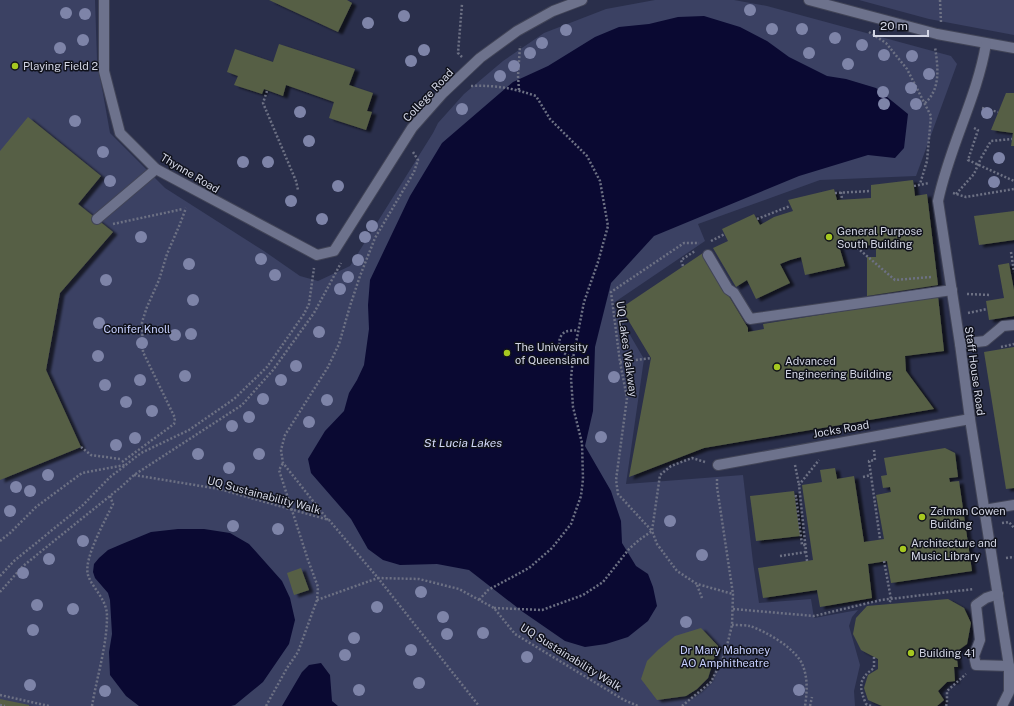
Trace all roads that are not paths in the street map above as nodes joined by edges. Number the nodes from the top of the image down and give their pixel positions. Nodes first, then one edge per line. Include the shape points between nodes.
1 (104, 0) edge
2 (582, 0) edge
3 (809, 0) edge
4 (986, 44) junction
5 (1014, 48) edge
6 (156, 169) junction
7 (96, 219) dead end
8 (317, 255) joint
9 (708, 255) dead end
10 (952, 290) junction
11 (1014, 325) edge
12 (960, 344) junction
13 (970, 419) junction
14 (718, 465) road end
15 (1014, 505) edge
16 (984, 510) junction
17 (998, 594) junction
18 (1009, 666) junction
19 (1002, 706) edge

1 - 6 street, Thynne Road via 104,71 120,133
2 - 8 street, College Road via 553,11 518,30 480,58 443,93 412,128 334,251
3 - 4 street via 937,34
4 - 5 street
4 - 10 street, Staff House Road via 938,201
6 - 7 street
6 - 8 street, Thynne Road
9 - 10 street via 750,319
10 - 12 street, Staff House Road
11 - 12 street via 1003,326 985,341
12 - 13 street, Staff House Road
13 - 14 street, Jocks Road
13 - 16 street, Staff House Road
15 - 16 street
16 - 17 street, Staff House Road
17 - 18 street, Staff House Road
17 - 18 street via 976,605 980,640 974,656 976,665
18 - 19 street, Staff House Road via 1009,692

